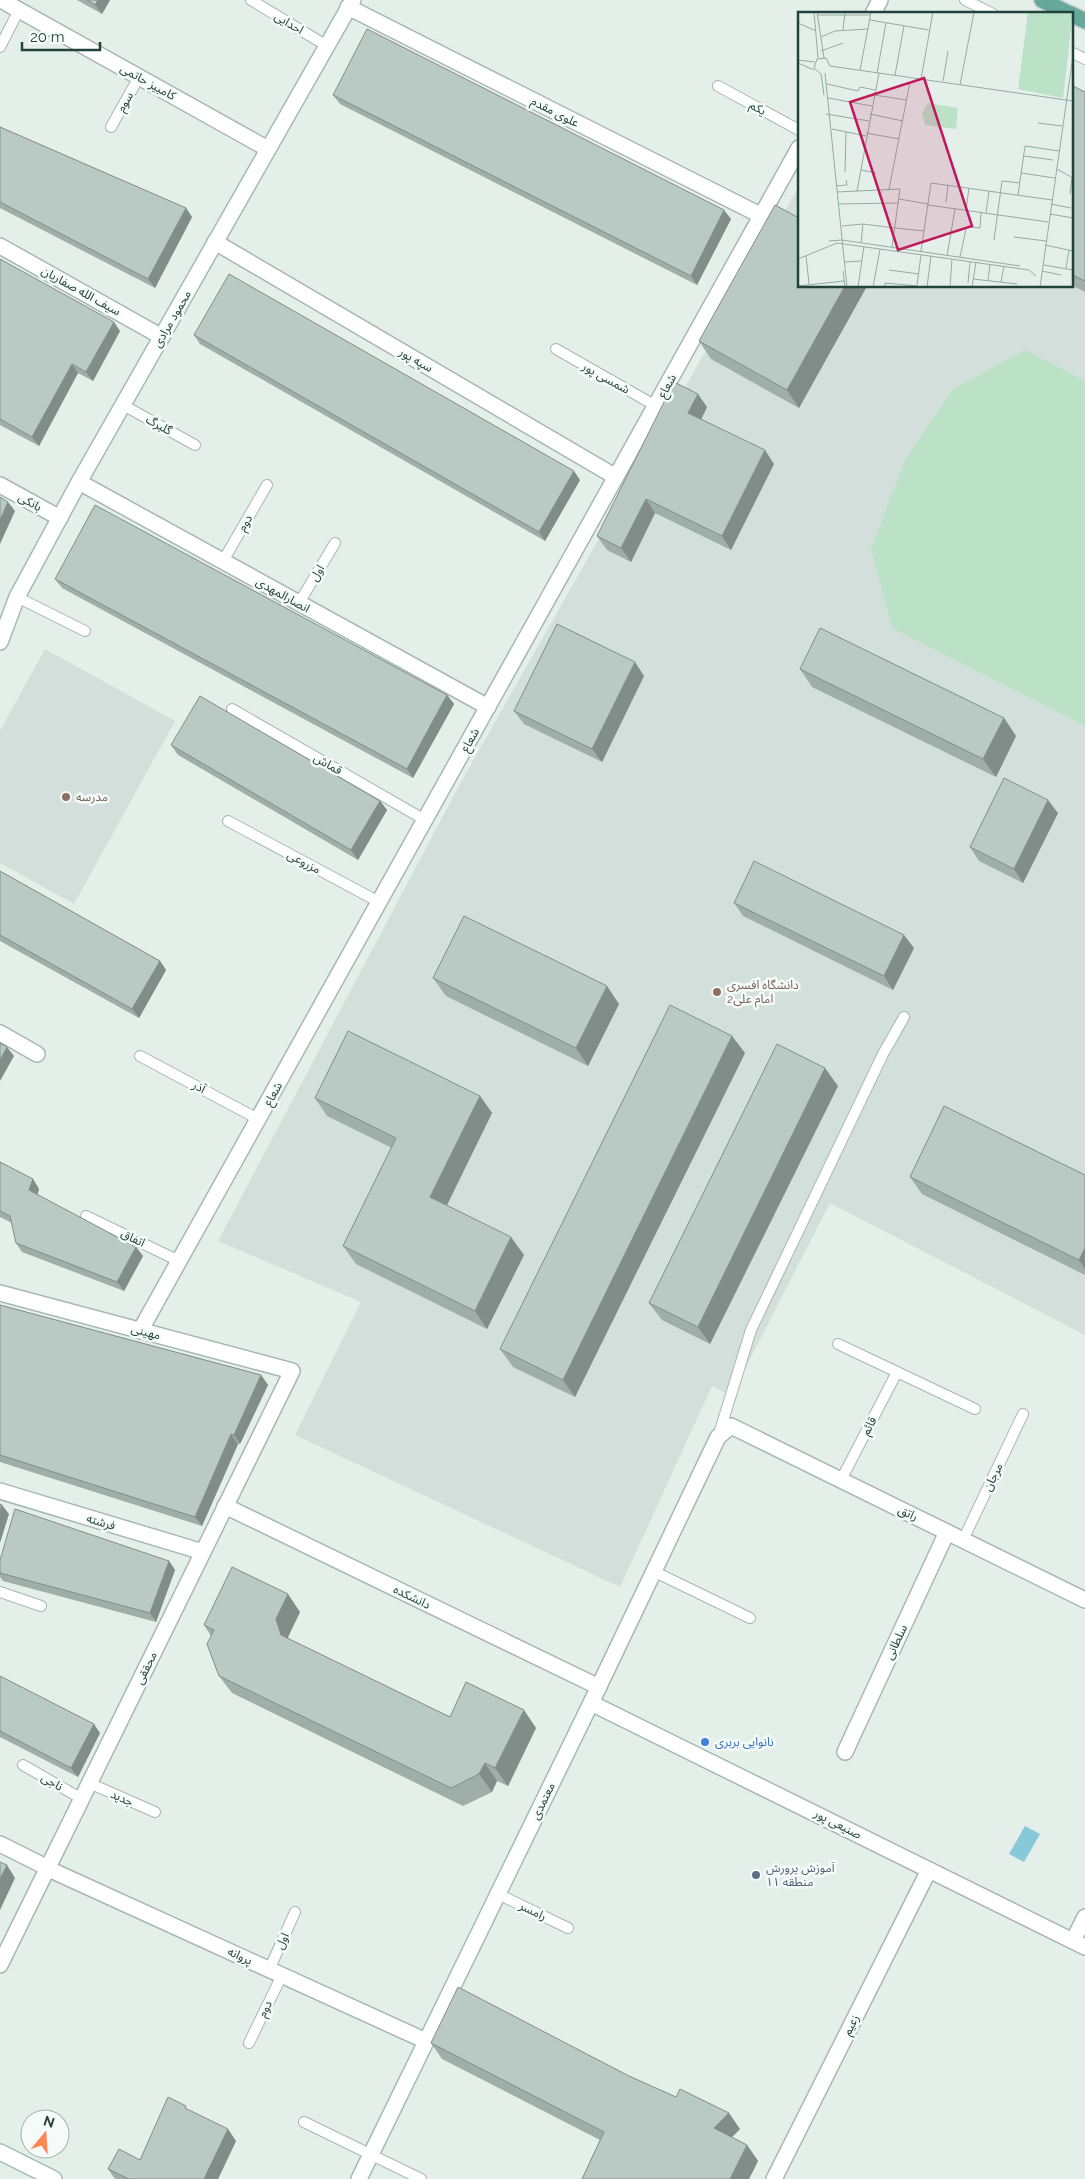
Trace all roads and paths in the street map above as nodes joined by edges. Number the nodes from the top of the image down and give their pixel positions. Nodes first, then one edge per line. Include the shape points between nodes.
1 (1, 0) edge
2 (250, 0) edge
3 (880, 0) edge
4 (965, 0) edge
5 (1042, 0) edge
6 (351, 4) edge
7 (19, 10) junction
8 (874, 12) edge
9 (989, 12) edge
10 (1067, 12) edge
11 (1072, 14) edge
12 (1085, 21) edge
13 (327, 46) junction
14 (0, 47) edge
15 (1072, 52) edge
16 (1085, 59) edge
17 (139, 77) junction
18 (718, 86) dead end
19 (112, 127) dead end
20 (798, 129) edge
21 (268, 149) junction
22 (798, 150) edge
23 (762, 216) junction
24 (215, 242) junction
25 (0, 246) edge
26 (162, 337) junction
27 (556, 349) dead end
28 (123, 405) junction
29 (656, 406) junction
30 (195, 445) dead end
31 (616, 477) junction
32 (79, 482) junction
33 (0, 485) edge
34 (267, 485) dead end
35 (60, 518) junction
36 (335, 543) dead end
37 (223, 561) junction
38 (16, 597) junction
39 (299, 603) junction
40 (86, 631) dead end
41 (0, 642) edge
42 (488, 707) junction
43 (232, 709) dead end
44 (425, 820) junction
45 (228, 821) dead end
46 (379, 902) junction
47 (904, 1017) dead end
48 (0, 1033) edge
49 (37, 1054) dead end
50 (140, 1056) dead end
51 (258, 1119) junction
52 (86, 1216) dead end
53 (179, 1261) junction
54 (0, 1293) edge
55 (140, 1331) junction
56 (838, 1344) dead end
57 (292, 1371) joint
58 (897, 1372) junction
59 (975, 1409) dead end
60 (1023, 1414) dead end
61 (731, 1426) joint
62 (718, 1438) junction
63 (841, 1480) junction
64 (0, 1491) edge
65 (226, 1506) junction
66 (947, 1532) junction
67 (963, 1540) junction
68 (203, 1552) junction
69 (655, 1572) junction
70 (0, 1592) edge
71 (1085, 1600) edge
72 (41, 1606) dead end
73 (750, 1618) dead end
74 (599, 1687) junction
75 (591, 1703) junction
76 (845, 1752) dead end
77 (23, 1765) dead end
78 (89, 1783) junction
79 (82, 1799) junction
80 (155, 1812) dead end
81 (0, 1844) edge
82 (50, 1869) junction
83 (929, 1870) junction
84 (498, 1894) junction
85 (295, 1912) dead end
86 (1085, 1917) edge
87 (568, 1928) dead end
88 (1079, 1944) edge
89 (0, 1965) edge
90 (275, 1972) junction
91 (426, 2041) junction
92 (249, 2043) dead end
93 (304, 2122) dead end
94 (0, 2152) edge
95 (371, 2154) junction
96 (54, 2179) edge
97 (359, 2179) edge
98 (421, 2179) edge
99 (774, 2179) edge

1 - 7 street, کامبیز حاتمی
2 - 13 lane, احدایی
3 - 8 street
4 - 9 lane
5 - 10 main road
6 - 13 street, محمود مرادی
6 - 23 street, علوی مقدم
7 - 14 lane
7 - 17 street, کامبیز حاتمی
11 - 12 main road
13 - 21 street, محمود مرادی
15 - 16 lane
17 - 19 lane, سوم
17 - 21 street, کامبیز حاتمی
18 - 20 lane, یکم
21 - 24 street, محمود مرادی
22 - 23 street, شعاع
23 - 29 street, شعاع
24 - 26 street, محمود مرادی
24 - 31 street, سپه پور
25 - 26 street, سیف الله صفاریان
26 - 28 street, محمود مرادی
27 - 29 lane, شمسی پور
28 - 30 lane, گلبرگ
28 - 32 street, محمود مرادی
29 - 31 street, شعاع
31 - 42 street, شعاع
32 - 35 street, محمود مرادی
32 - 37 street, انصارالمهدی
33 - 35 street, بانکی
34 - 37 lane, دوم
35 - 38 street, محمود مرادی
36 - 39 lane, اول
37 - 39 street, انصارالمهدی
38 - 40 lane
38 - 41 street, محمود مرادی
39 - 42 street, انصارالمهدی
42 - 44 street, شعاع
43 - 44 lane, قماش
44 - 46 street, شعاع
45 - 46 lane, مزروعی
46 - 51 street, شعاع
47 - 62 lane via 883,1054 751,1330
48 - 49 street
50 - 51 lane, آذر
51 - 53 street, شعاع
52 - 53 lane, اتفاق
53 - 55 street, شعاع
54 - 55 street, مهینی
55 - 57 street, مهینی
56 - 58 lane
57 - 65 street, محققی
58 - 59 lane
58 - 63 lane, قائم
60 - 67 lane, مرجان
61 - 62 street, معتمدی
61 - 63 street, راتق
62 - 69 street, معتمدی
63 - 66 street, راتق
64 - 68 street, فرشته via 20,1502
65 - 68 street, محققی
65 - 74 street, دانشکده
66 - 67 street, راتق
66 - 76 street, سلطانی
67 - 71 street, راتق
68 - 78 street, محققی
69 - 73 lane
69 - 74 street, معتمدی
70 - 72 lane
74 - 75 street, معتمدی
75 - 83 street, صنیعی پور
75 - 84 street, معتمدی
77 - 79 lane, ناجی
78 - 79 street, محققی
78 - 80 lane, جدید
79 - 82 street, محققی
81 - 82 street, پروانه
82 - 89 street, محققی
82 - 90 street, پروانه
83 - 88 street, صنیعی پور
83 - 99 street, زعیم
84 - 87 lane, رامسر
84 - 91 street, معتمدی
85 - 90 lane, اول
86 - 88 street
90 - 91 street, پروانه
90 - 92 lane, دوم
91 - 95 street, معتمدی
93 - 95 lane
94 - 96 street
95 - 97 street, معتمدی
95 - 98 lane

